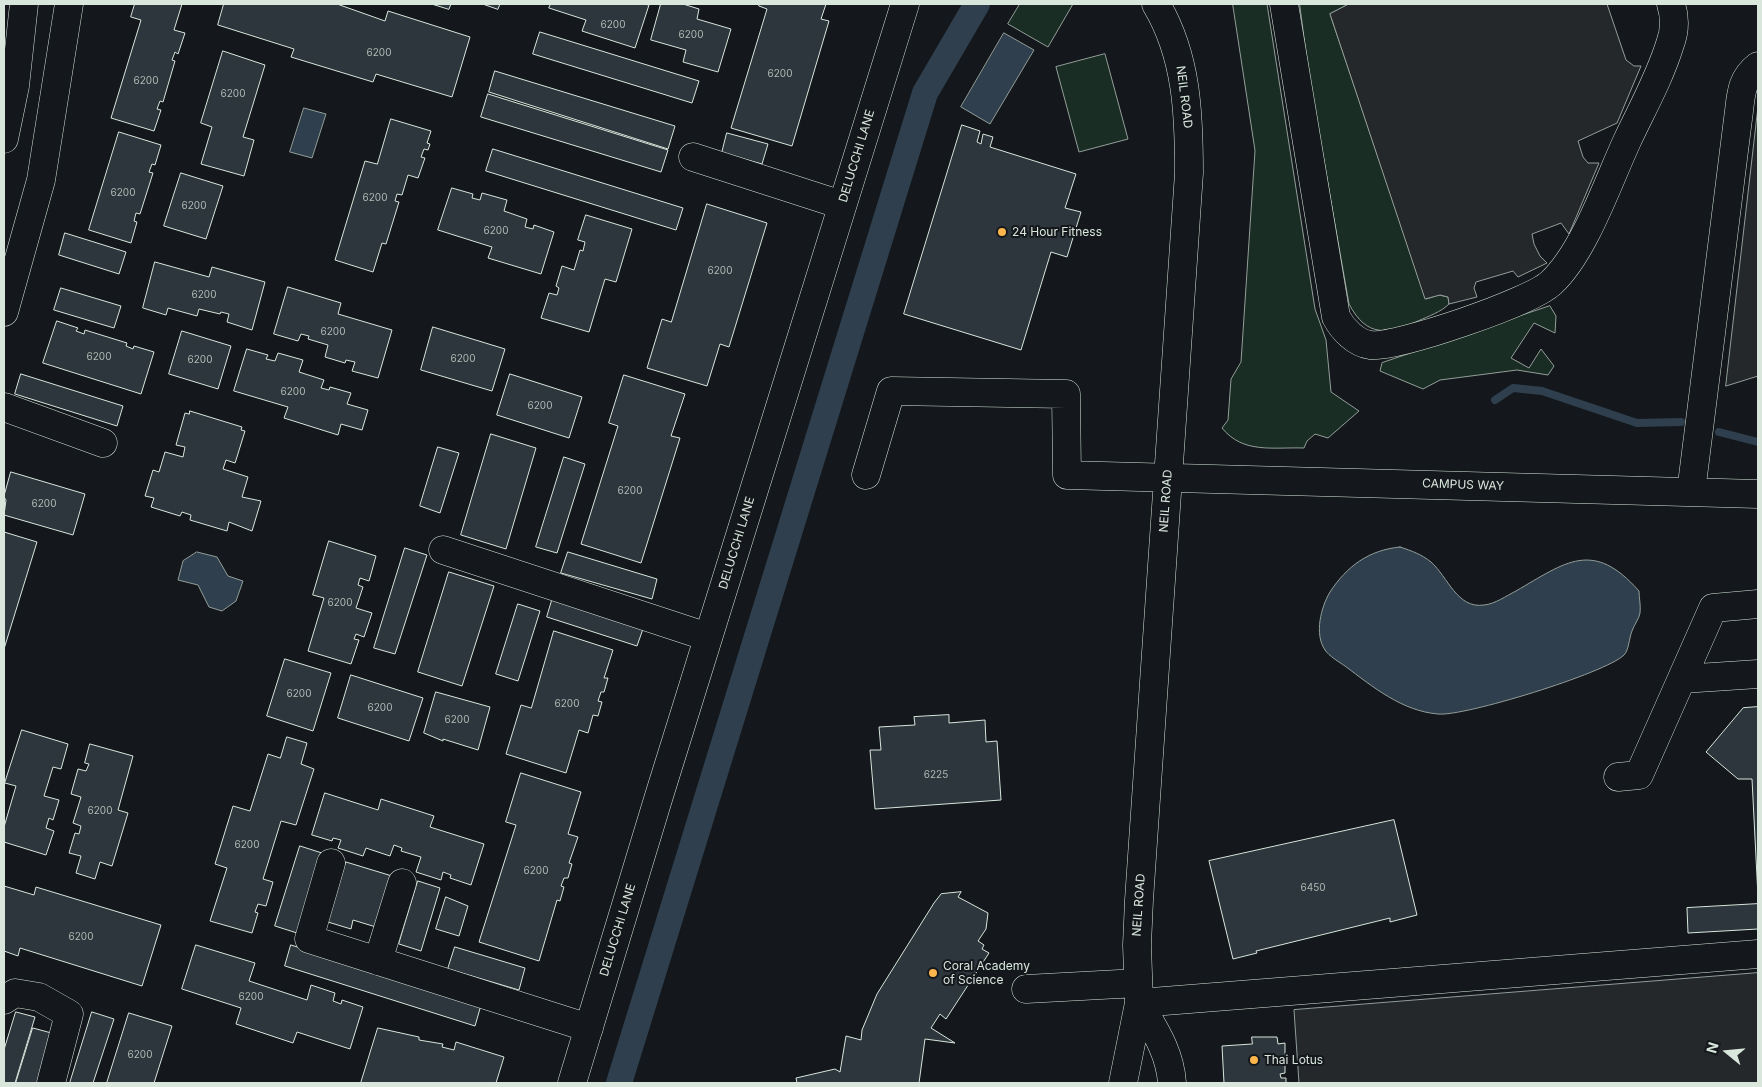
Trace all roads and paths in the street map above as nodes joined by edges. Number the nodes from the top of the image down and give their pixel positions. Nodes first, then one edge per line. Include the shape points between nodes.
1 (24, 4) edge
2 (69, 4) edge
3 (905, 4) edge
4 (1156, 4) edge
5 (1284, 4) edge
6 (1671, 4) edge
7 (1758, 66) edge
8 (4, 139) edge
9 (693, 157) dead end
10 (842, 205) junction
11 (4, 312) edge
12 (4, 407) edge
13 (103, 443) dead end
14 (866, 476) dead end
15 (1167, 476) junction
16 (1691, 492) junction
17 (1758, 494) edge
18 (443, 550) dead end
19 (1758, 604) edge
20 (708, 637) junction
21 (1758, 674) edge
22 (1682, 679) junction
23 (1618, 777) dead end
24 (331, 863) dead end
25 (402, 882) dead end
26 (1758, 954) edge
27 (378, 961) junction
28 (1026, 989) dead end
29 (1138, 993) junction
30 (4, 1000) edge
31 (589, 1028) junction
32 (51, 1083) edge
33 (572, 1083) edge
34 (1123, 1083) edge
35 (1172, 1083) edge

1 - 8 street via 15,86
2 - 11 street via 41,180
3 - 10 street, DELUCCHI LANE
4 - 15 street, NEIL ROAD via 1178,54 1186,89 1189,130 1189,173
5 - 6 street via 1336,318 1360,342 1383,345 1510,305 1538,293 1564,269 1582,239 1668,51 1674,28
7 - 16 street via 1743,84 1738,111
9 - 10 street
10 - 20 street, DELUCCHI LANE
12 - 13 street
14 - 15 street, CAMPUS WAY via 891,390 1066,394 1067,475
15 - 16 street, CAMPUS WAY
15 - 29 street, NEIL ROAD via 1139,909
16 - 17 street, CAMPUS WAY
18 - 20 street
19 - 22 street via 1713,608
20 - 31 street, DELUCCHI LANE
21 - 22 street
22 - 23 street via 1639,775
24 - 27 street via 309,939
25 - 27 street
26 - 29 street
27 - 31 street
28 - 29 street
29 - 34 street, NEIL ROAD
29 - 35 street via 1171,1065
30 - 32 street via 15,993 39,997 69,1014
31 - 33 street, DELUCCHI LANE

